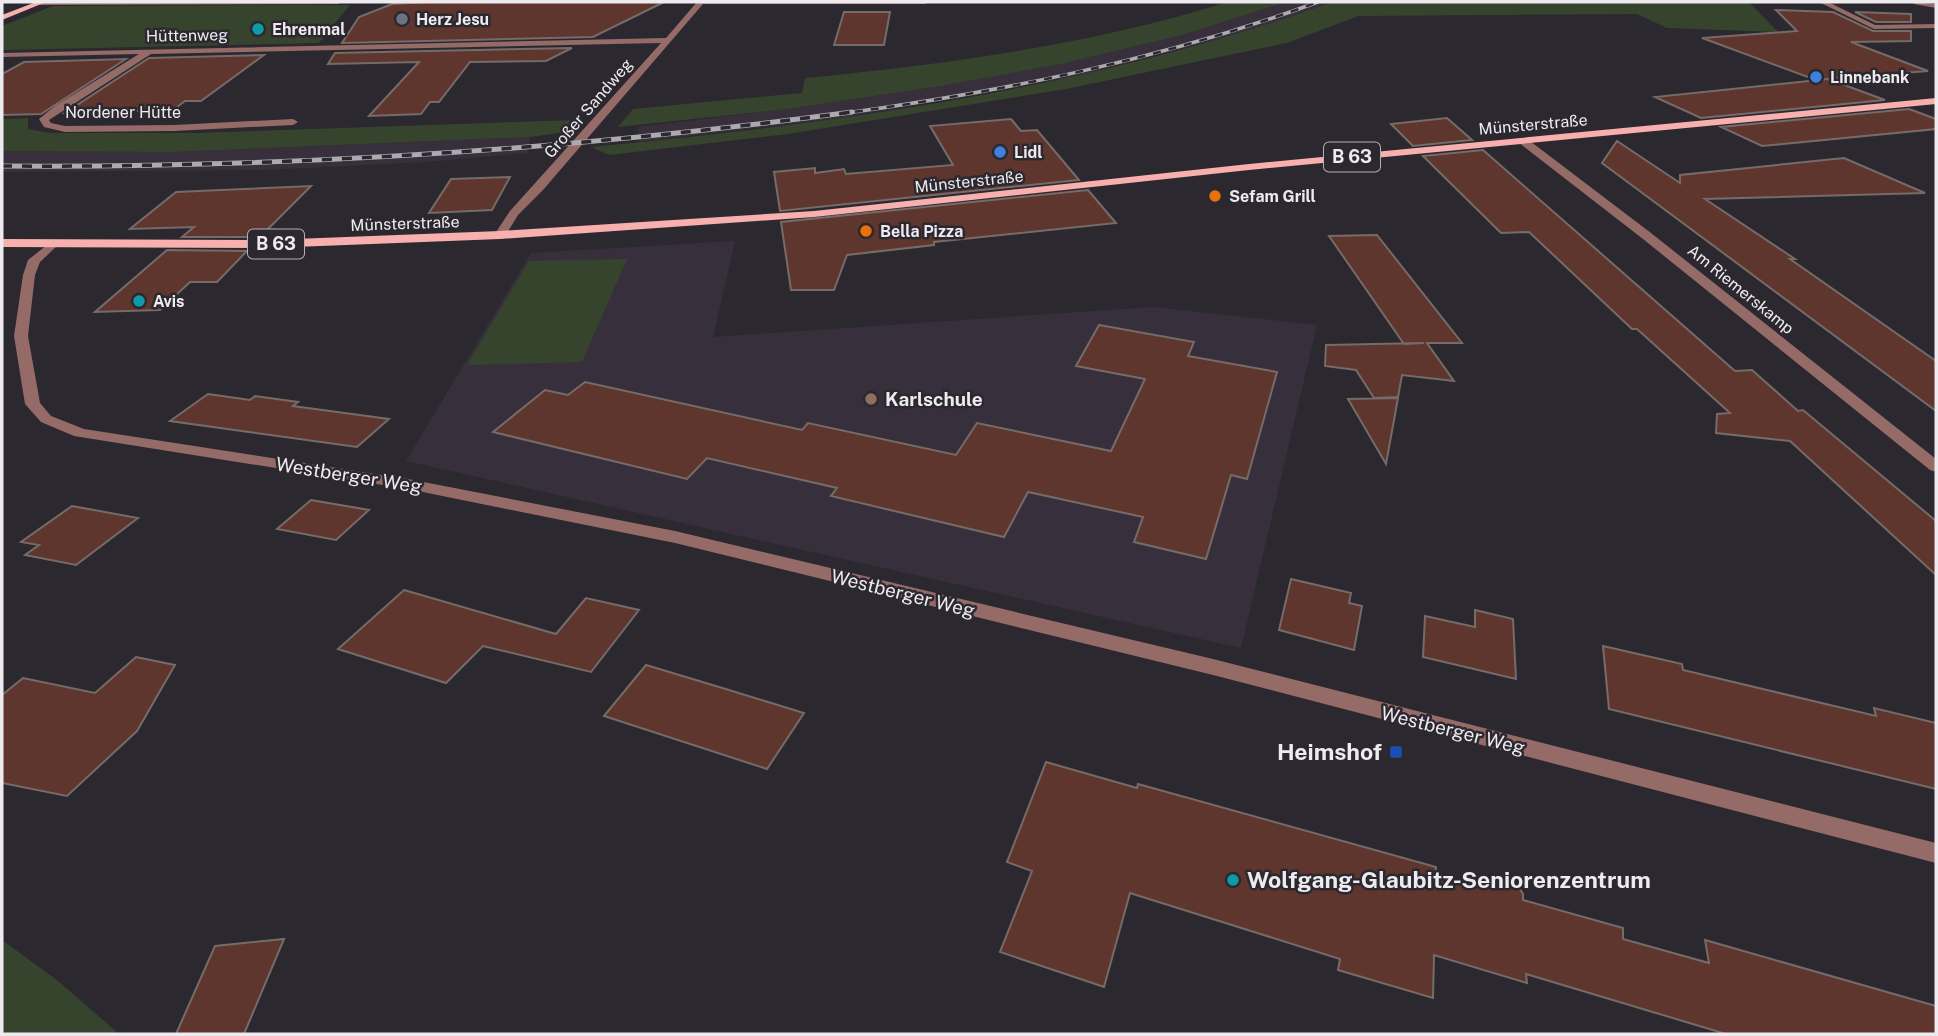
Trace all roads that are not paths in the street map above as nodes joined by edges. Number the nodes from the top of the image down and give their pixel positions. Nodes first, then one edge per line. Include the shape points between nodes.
1 (338, 2) edge
2 (701, 2) edge
3 (925, 2) edge
4 (1823, 2) edge
5 (1917, 2) edge
6 (40, 3) edge
7 (1932, 6) edge
8 (1936, 14) edge
9 (2, 18) edge
10 (1936, 26) edge
11 (666, 40) junction
12 (153, 50) junction
13 (2, 55) edge
14 (1936, 101) edge
15 (293, 122) dead end
16 (1521, 141) junction
17 (500, 235) junction
18 (2, 243) edge
19 (52, 245) junction
20 (1936, 467) edge
21 (1936, 853) edge

1 - 6 street
2 - 3 street
2 - 11 street, Großer Sandweg
4 - 10 street via 1874,27
5 - 7 street
6 - 9 main road
7 - 8 street via 1926,9
11 - 12 street, Hüttenweg
11 - 17 street, Großer Sandweg via 514,213
12 - 13 street, Hüttenweg
12 - 15 street, Nordener Hütte via 58,107 44,119 47,125 65,129 162,128
14 - 16 main road, Münsterstraße / B 63
16 - 17 main road, Münsterstraße / B 63 via 814,214
16 - 20 street, Am Riemerskamp
17 - 19 main road, Münsterstraße / B 63 via 270,244
18 - 19 main road, Münsterstraße / B 63
19 - 21 street, Westberger Weg via 34,260 21,336 33,404 46,419 80,433 408,484 675,537 1213,667

